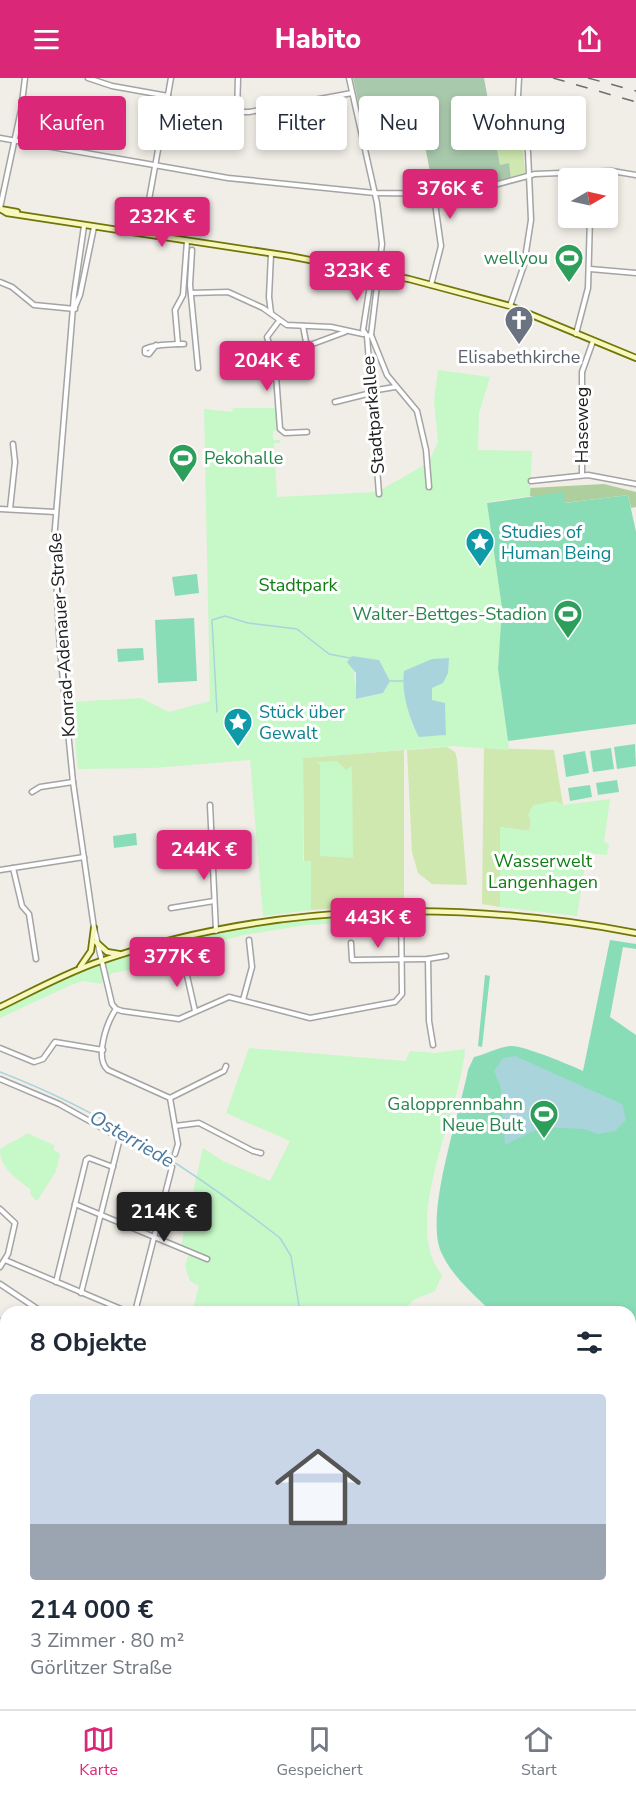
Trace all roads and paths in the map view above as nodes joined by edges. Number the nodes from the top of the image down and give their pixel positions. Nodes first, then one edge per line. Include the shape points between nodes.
1 (25, 78) edge
2 (88, 78) edge
3 (171, 78) edge
4 (238, 78) edge
5 (349, 78) edge
6 (519, 78) edge
7 (352, 93) junction
8 (168, 96) joint
9 (237, 96) edge
10 (244, 112) edge
11 (0, 138) edge
12 (15, 141) junction
13 (158, 150) edge
14 (155, 166) junction
15 (558, 174) edge
16 (618, 174) edge
17 (636, 175) edge
18 (530, 176) junction
19 (375, 193) junction
20 (434, 196) junction
21 (0, 208) edge
22 (84, 226) junction
23 (94, 227) junction
24 (590, 228) edge
25 (143, 233) junction
26 (187, 242) junction
27 (192, 250) dead end
28 (271, 254) junction
29 (590, 268) junction
30 (375, 272) junction
31 (636, 273) edge
32 (0, 282) edge
33 (431, 285) junction
34 (191, 293) junction
35 (510, 306) junction
36 (75, 308) junction
37 (271, 313) junction
38 (279, 321) junction
39 (303, 326) junction
40 (345, 332) junction
41 (367, 333) junction
42 (576, 334) junction
43 (593, 341) junction
44 (177, 344) junction
45 (184, 344) dead end
46 (156, 345) dead end
47 (636, 358) edge
48 (198, 368) dead end
49 (395, 387) junction
50 (371, 392) junction
51 (335, 402) dead end
52 (307, 432) dead end
53 (13, 444) dead end
54 (582, 475) junction
55 (531, 481) dead end
56 (636, 484) edge
57 (429, 487) dead end
58 (380, 494) dead end
59 (0, 509) edge
60 (10, 509) junction
61 (54, 512) junction
62 (73, 782) junction
63 (32, 792) dead end
64 (210, 805) dead end
65 (84, 857) junction
66 (13, 868) junction
67 (0, 870) edge
68 (214, 901) junction
69 (171, 908) dead end
70 (401, 910) junction
71 (94, 928) junction
72 (216, 931) junction
73 (636, 933) edge
74 (249, 940) dead end
75 (96, 942) junction
76 (351, 943) dead end
77 (122, 954) junction
78 (446, 956) dead end
79 (183, 958) dead end
80 (36, 959) dead end
81 (401, 959) junction
82 (429, 959) junction
83 (101, 961) junction
84 (78, 969) junction
85 (243, 1000) junction
86 (0, 1007) edge
87 (116, 1009) junction
88 (195, 1011) junction
89 (433, 1045) dead end
90 (0, 1048) edge
91 (102, 1050) junction
92 (226, 1066) dead end
93 (0, 1079) edge
94 (170, 1098) junction
95 (175, 1126) junction
96 (120, 1138) junction
97 (261, 1153) dead end
98 (175, 1154) dead end
99 (113, 1167) junction
100 (75, 1204) junction
101 (0, 1209) edge
102 (101, 1215) junction
103 (154, 1237) junction
104 (207, 1258) dead end
105 (5, 1260) junction
106 (0, 1268) edge
107 (56, 1282) junction
108 (0, 1284) edge
109 (81, 1293) junction
110 (33, 1306) edge
111 (113, 1306) edge
112 (137, 1306) edge

1 - 12 street
2 - 8 street
3 - 8 street
4 - 9 street
5 - 7 street
6 - 18 street via 518,96 528,142
7 - 10 street
7 - 19 street
11 - 12 street
12 - 14 street
12 - 21 street
13 - 14 street
14 - 19 street via 228,178
14 - 25 street
15 - 18 street
16 - 17 street
18 - 20 street via 472,192
18 - 35 street via 528,245
19 - 20 street
19 - 30 street via 382,244
20 - 33 street via 441,246
21 - 22 street via 7,213
22 - 23 street
22 - 36 street, Konrad-Adenauer-Straße
23 - 25 street
23 - 36 street, Konrad-Adenauer-Straße
24 - 29 street
25 - 26 street
26 - 28 street
26 - 44 street via 183,295 175,310
27 - 34 street
28 - 30 street
28 - 37 street
29 - 31 street
29 - 42 street
30 - 33 street
30 - 41 street, Stadtparkallee
30 - 41 street, Stadtparkallee
32 - 36 street via 34,305
33 - 35 street
34 - 37 street via 228,292
34 - 48 street
35 - 42 street
36 - 61 street, Konrad-Adenauer-Straße
37 - 38 street
38 - 39 street
38 - 52 street via 267,337 275,362 280,429 285,433
39 - 40 street
39 - 40 street via 310,345
40 - 41 street
41 - 49 street
41 - 50 street, Stadtparkallee
42 - 43 street
43 - 47 street
43 - 54 street, Haseweg via 582,372
44 - 45 street
44 - 46 street
49 - 50 street
49 - 57 street via 417,411
50 - 51 street
50 - 58 street, Stadtparkallee
53 - 60 street
54 - 55 street
54 - 56 street
59 - 60 street
60 - 61 street
61 - 62 street, Konrad-Adenauer-Straße via 58,629
62 - 63 street
62 - 65 street, Konrad-Adenauer-Straße
64 - 68 street
65 - 66 street
65 - 71 street, Konrad-Adenauer-Straße
66 - 67 street
66 - 80 street via 22,906 29,914
68 - 69 street
68 - 72 street
70 - 72 street via 303,916
70 - 73 street via 489,914
70 - 81 street
71 - 75 street, Konrad-Adenauer-Straße
71 - 84 street via 90,956
72 - 77 street
74 - 85 street via 252,967
75 - 77 street via 107,952
75 - 83 street, Konrad-Adenauer-Straße
76 - 81 street via 352,960
77 - 83 street
78 - 82 street
79 - 88 street
81 - 82 street
81 - 85 street via 402,994 395,1002 310,1018
82 - 89 street
83 - 84 street
83 - 87 street, Konrad-Adenauer-Straße
84 - 86 street
85 - 88 street via 224,997
87 - 88 street via 175,1019
87 - 91 street
90 - 91 street via 34,1062 43,1059 55,1042
91 - 94 street via 105,1068
92 - 94 street via 224,1071
93 - 96 street via 39,1094
94 - 95 street
95 - 97 street via 199,1123
95 - 98 street
96 - 99 street
96 - 103 street via 172,1167
99 - 100 street via 86,1160
99 - 102 street
100 - 102 street
100 - 107 street
101 - 105 street via 15,1223
102 - 103 street
102 - 109 street
103 - 104 street
103 - 112 street
105 - 106 street
105 - 107 street
107 - 109 street
108 - 110 street
109 - 111 street

